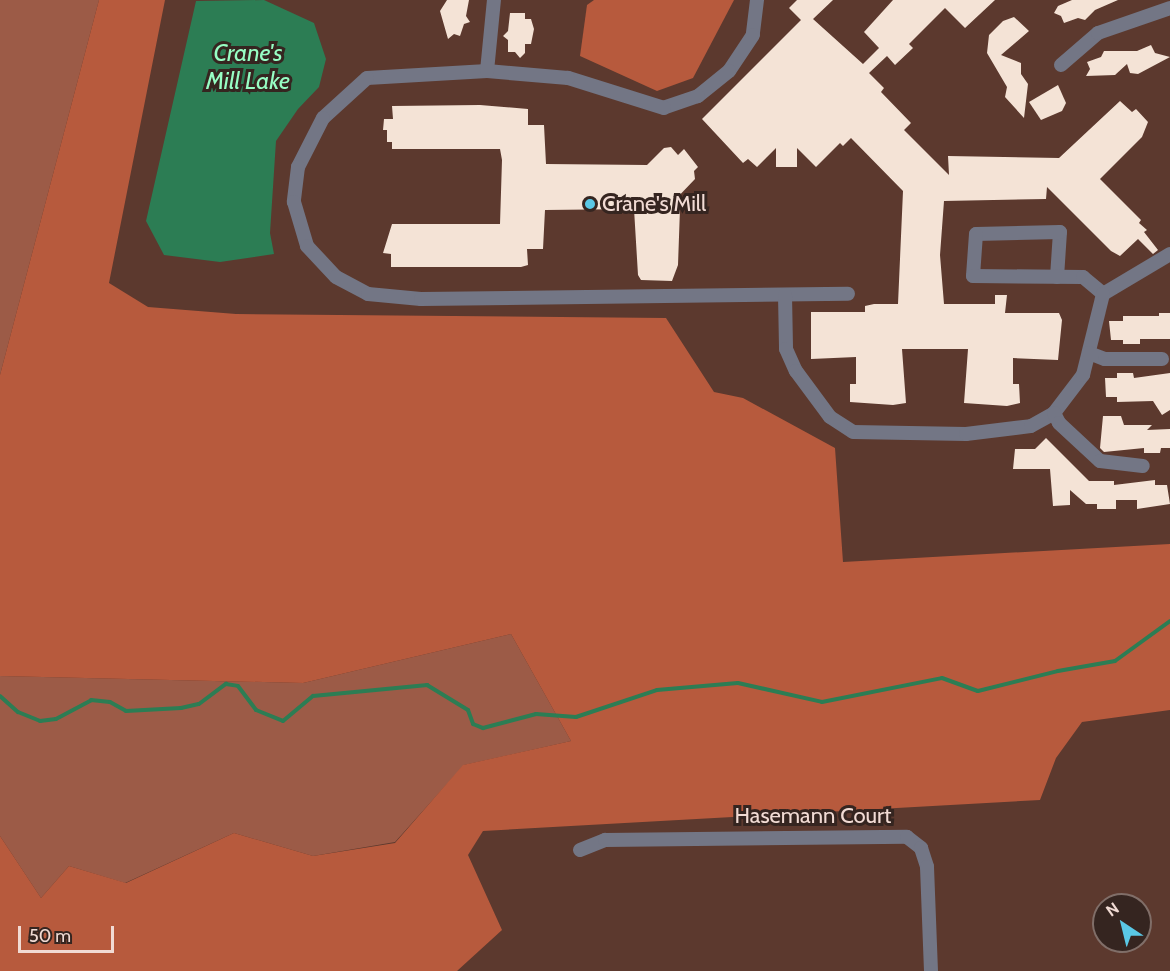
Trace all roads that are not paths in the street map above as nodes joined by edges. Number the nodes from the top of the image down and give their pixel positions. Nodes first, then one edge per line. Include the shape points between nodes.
1 (494, 0) edge
2 (757, 0) edge
3 (1168, 0) edge
4 (1170, 7) edge
5 (1061, 65) dead end
6 (487, 71) junction
7 (1170, 254) edge
8 (1058, 277) junction
9 (848, 294) dead end
10 (1103, 294) junction
11 (785, 295) junction
12 (1089, 353) junction
13 (1162, 359) dead end
14 (1054, 413) junction
15 (1143, 466) dead end
16 (580, 850) dead end
17 (931, 971) edge

1 - 6 street
2 - 6 street via 753,35 729,71 698,96 664,108 568,78
3 - 4 street
4 - 5 street via 1098,33
6 - 11 street via 367,78 323,118 298,167 294,202 307,246 336,277 368,294 421,299
7 - 10 street
8 - 8 street via 973,276 976,234 1060,232
8 - 10 street via 1083,277
9 - 11 street
10 - 12 street
11 - 14 street via 786,349 795,372 830,417 853,432 1000,432 1031,426
12 - 13 street via 1105,359
12 - 14 street via 1083,375
14 - 15 street via 1059,423 1100,461
16 - 17 street, Hasemann Court via 605,840 907,837 921,848 927,867

